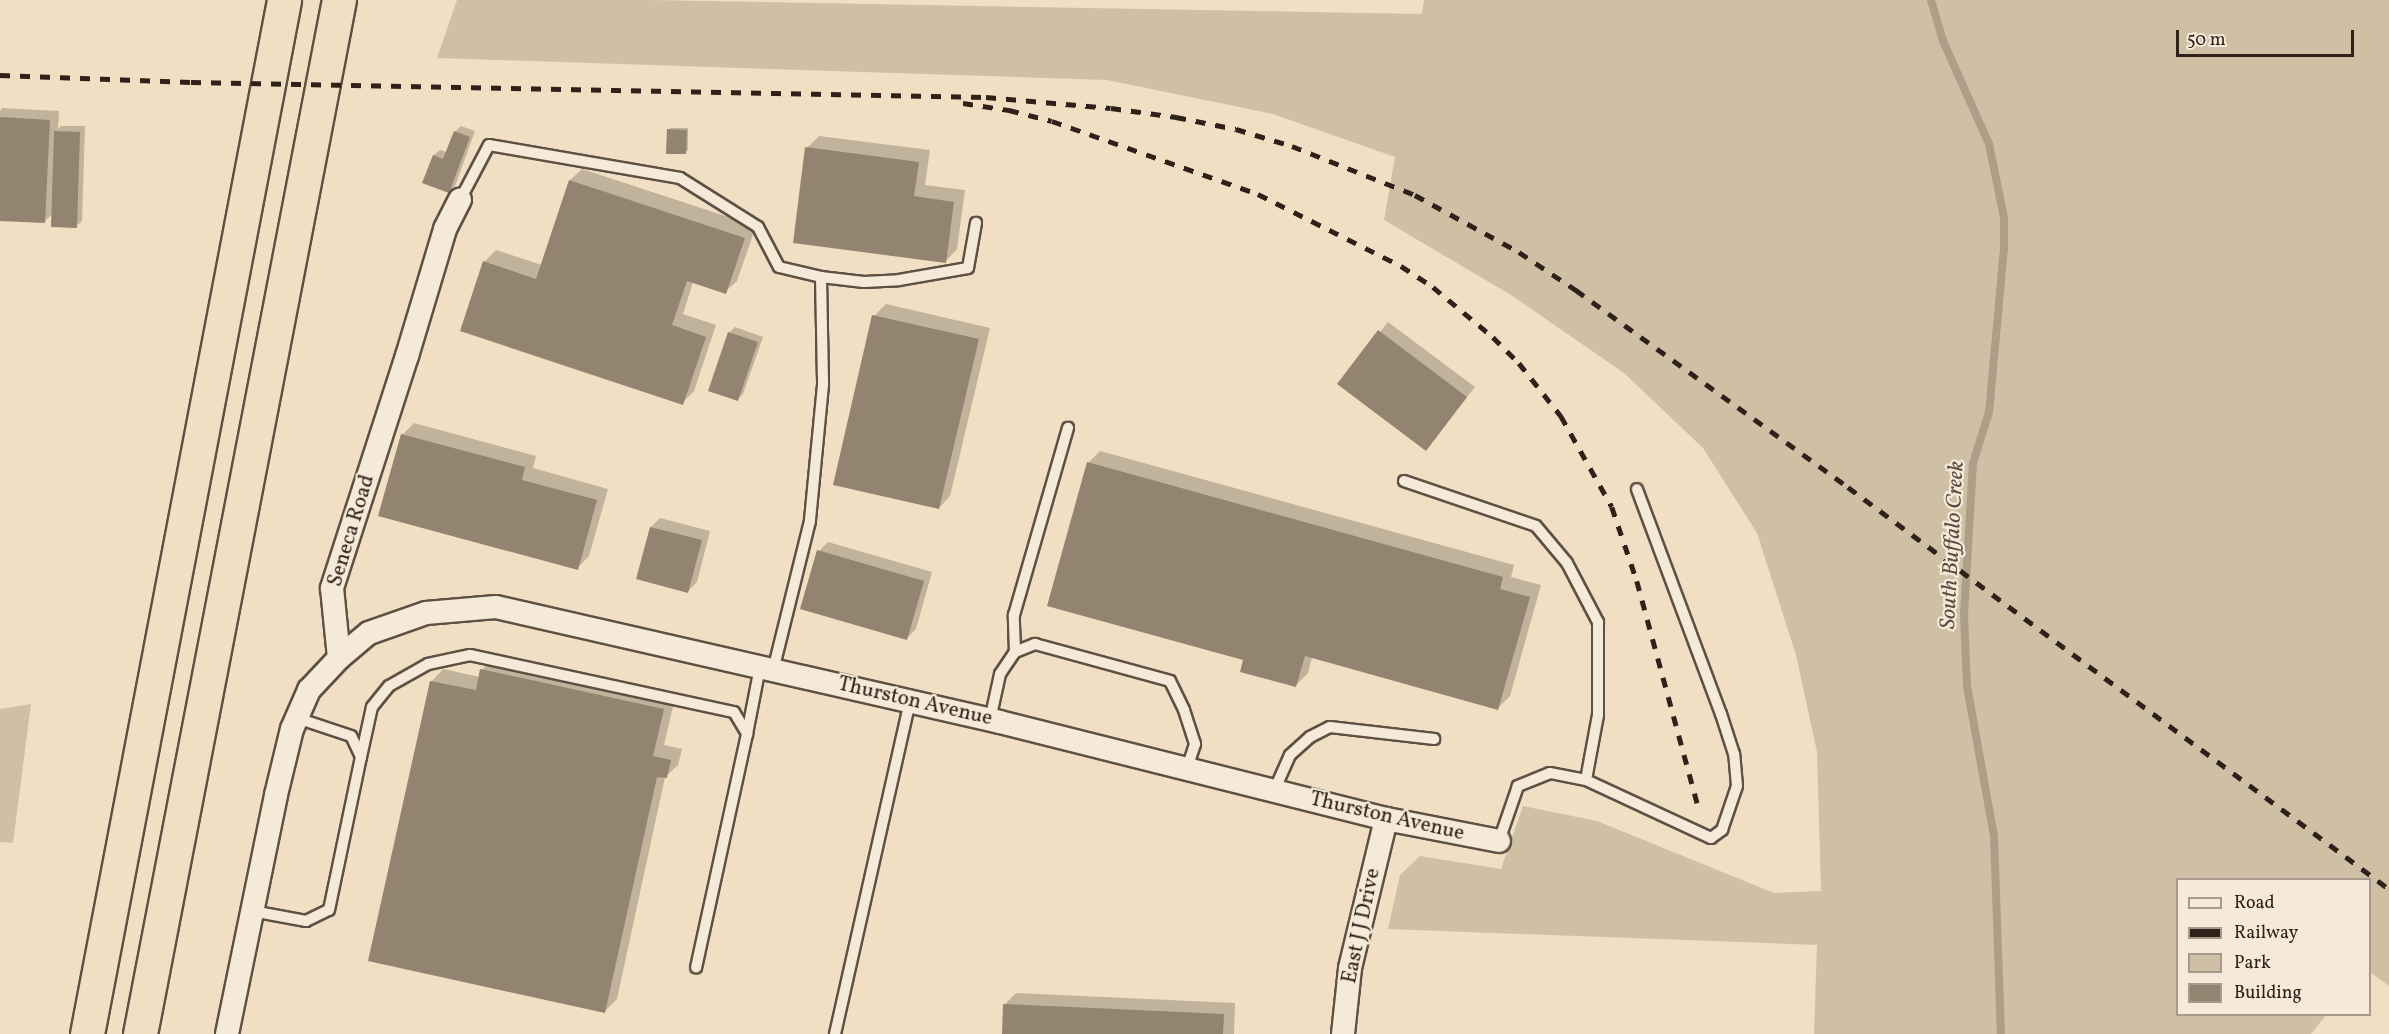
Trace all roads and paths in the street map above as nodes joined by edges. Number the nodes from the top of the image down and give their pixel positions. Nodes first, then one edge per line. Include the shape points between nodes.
1 (284, 0) edge
2 (339, 0) edge
3 (460, 200) joint
4 (976, 223) dead end
5 (821, 277) junction
6 (1068, 428) dead end
7 (1404, 481) dead end
8 (1637, 489) dead end
9 (1015, 652) junction
10 (339, 658) junction
11 (766, 668) junction
12 (910, 701) junction
13 (297, 718) junction
14 (990, 720) junction
15 (747, 734) junction
16 (1434, 739) dead end
17 (361, 757) junction
18 (1187, 768) junction
19 (1586, 780) junction
20 (1274, 791) junction
21 (1386, 819) junction
22 (1499, 841) joint
23 (252, 911) junction
24 (696, 968) dead end
25 (87, 1034) edge
26 (140, 1034) edge
27 (227, 1034) edge
28 (835, 1034) edge
29 (1342, 1034) edge

1 - 25 highway
2 - 26 highway
3 - 5 lane via 489,145 680,178 758,227 779,267
3 - 10 street, Seneca Road via 445,229 332,588
4 - 5 lane via 968,267 899,280 864,282
5 - 11 lane via 823,385 810,521
6 - 9 lane via 1014,615
7 - 19 lane via 1536,526 1568,563 1598,622 1598,715
8 - 19 lane via 1721,714 1734,754 1737,786 1722,830 1711,838
9 - 14 lane via 1000,674
9 - 18 lane via 1035,644 1170,681 1185,710 1195,744
10 - 11 street, Thurston Avenue via 369,633 426,613 496,607
10 - 13 street via 309,690
11 - 12 street, Thurston Avenue
11 - 15 lane
12 - 14 street, Thurston Avenue
12 - 28 lane
13 - 17 lane via 351,736
13 - 23 street
14 - 18 street, Thurston Avenue
15 - 17 lane via 734,712 470,655 428,664 389,686 372,707
15 - 24 lane
16 - 20 lane via 1329,727 1290,755
17 - 23 lane via 329,910 306,921
18 - 20 street, Thurston Avenue
19 - 22 lane via 1550,772 1518,786
20 - 21 street, Thurston Avenue
21 - 22 street, Thurston Avenue
21 - 29 street, East J J Drive via 1350,968
23 - 27 street

